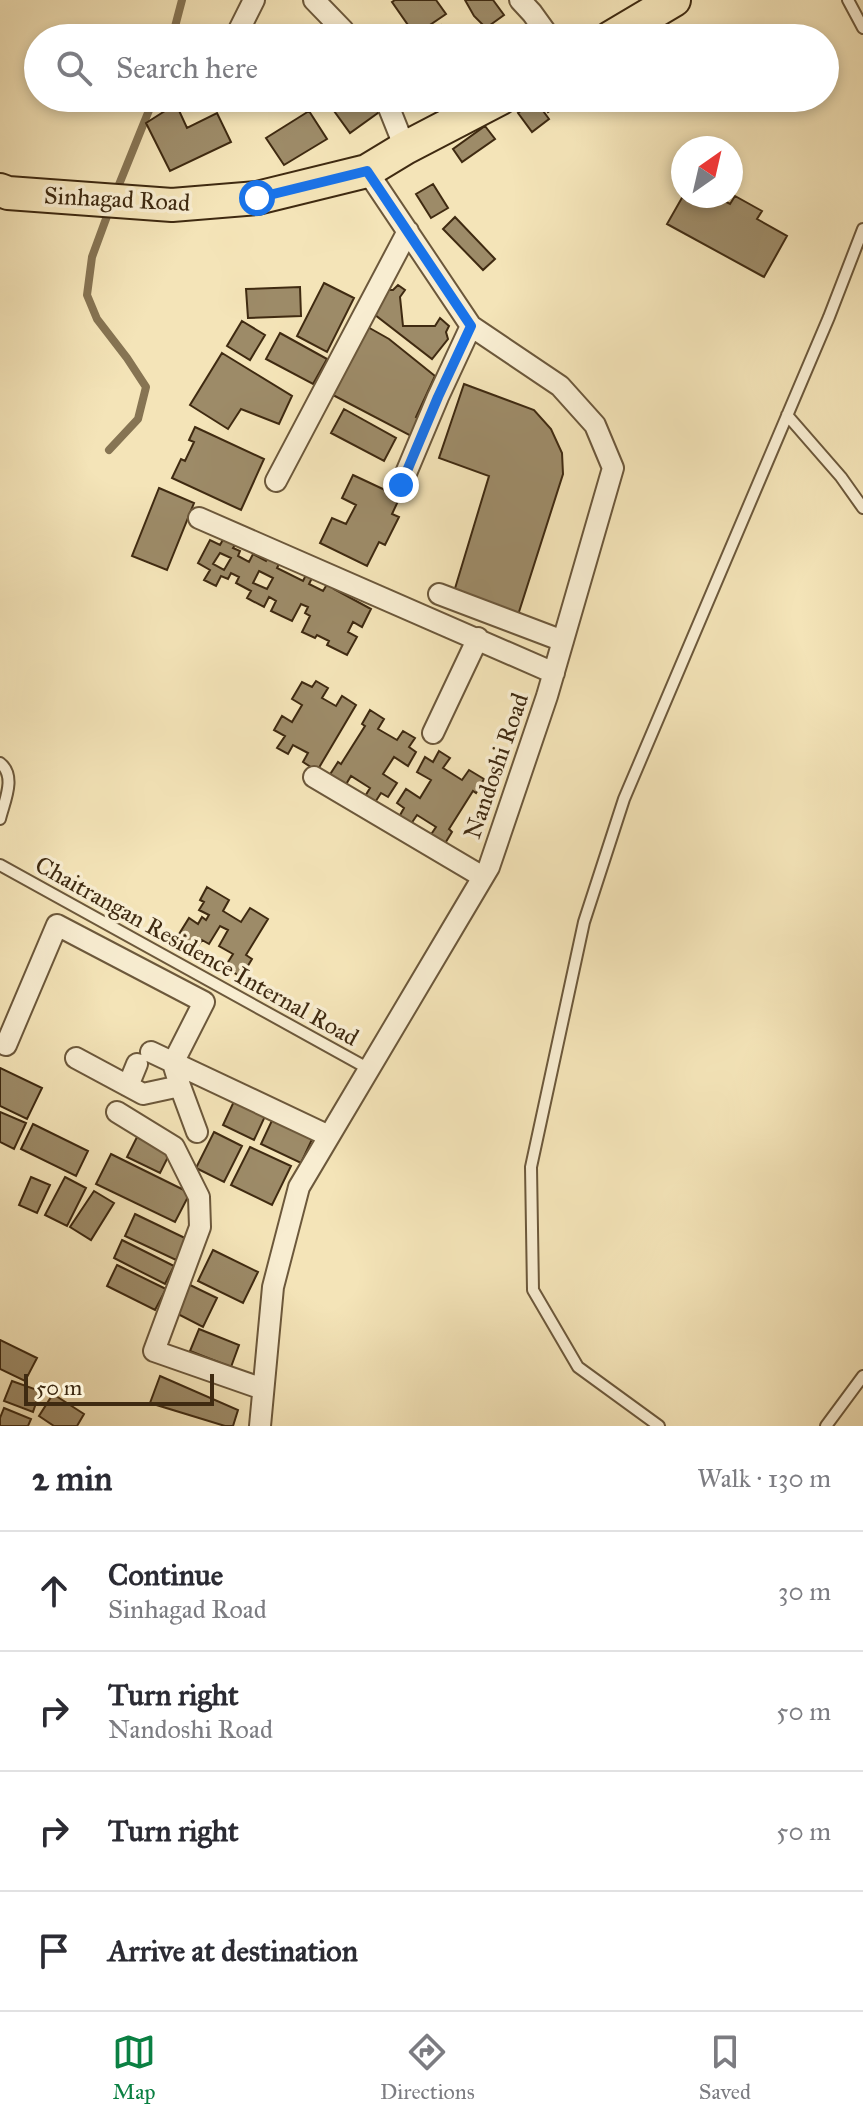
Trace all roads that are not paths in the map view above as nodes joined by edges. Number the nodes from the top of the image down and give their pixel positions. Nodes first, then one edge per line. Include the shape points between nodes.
1 (254, 0) edge
2 (314, 0) edge
3 (520, 0) edge
4 (674, 0) edge
5 (848, 0) edge
6 (242, 24) edge
7 (337, 24) edge
8 (540, 24) edge
9 (634, 24) edge
10 (863, 28) edge
11 (391, 112) edge
12 (474, 112) edge
13 (405, 148) junction
14 (367, 171) junction
15 (4, 191) edge
16 (863, 229) edge
17 (408, 231) junction
18 (471, 326) junction
19 (787, 415) junction
20 (276, 481) dead end
21 (401, 485) dead end
22 (863, 508) edge
23 (199, 518) dead end
24 (439, 594) dead end
25 (478, 638) junction
26 (563, 641) junction
27 (554, 673) junction
28 (433, 733) dead end
29 (0, 763) edge
30 (314, 777) dead end
31 (0, 819) edge
32 (2, 866) edge
33 (483, 877) junction
34 (6, 1045) dead end
35 (76, 1058) dead end
36 (173, 1063) junction
37 (369, 1069) junction
38 (128, 1086) junction
39 (180, 1086) junction
40 (117, 1112) dead end
41 (197, 1132) dead end
42 (329, 1136) junction
43 (863, 1376) edge
44 (263, 1389) junction
45 (260, 1426) edge
46 (659, 1426) edge
47 (826, 1426) edge

1 - 6 street
2 - 7 street
3 - 8 street
4 - 9 main road
5 - 10 lane
11 - 13 street
12 - 13 main road, Sinhagad Road
13 - 14 main road, Sinhagad Road
14 - 15 main road, Sinhagad Road via 257,198 172,205
14 - 17 street, Nandoshi Road
16 - 19 lane
17 - 18 street, Nandoshi Road
17 - 20 street
18 - 21 street
18 - 26 street, Nandoshi Road via 560,386 595,425 613,468
19 - 22 lane
19 - 46 lane via 624,799 584,922 531,1167 533,1290 578,1367
23 - 25 street
24 - 26 street
25 - 27 street
25 - 28 street
26 - 27 street, Nandoshi Road
27 - 33 street, Nandoshi Road
29 - 31 lane via 10,781
30 - 33 street
32 - 37 lane, Chaitrangan Residence Internal Road
33 - 37 street, Nandoshi Road
34 - 36 street via 57,925 204,1002
35 - 38 street
36 - 38 street via 144,1058
36 - 39 street
36 - 42 street
37 - 42 street, Nandoshi Road
38 - 39 street via 143,1094
39 - 41 street
40 - 44 street via 174,1147 199,1197 200,1227 154,1351
42 - 44 street, Nandoshi Road via 299,1187 273,1287
43 - 47 lane
44 - 45 street, Nandoshi Road

